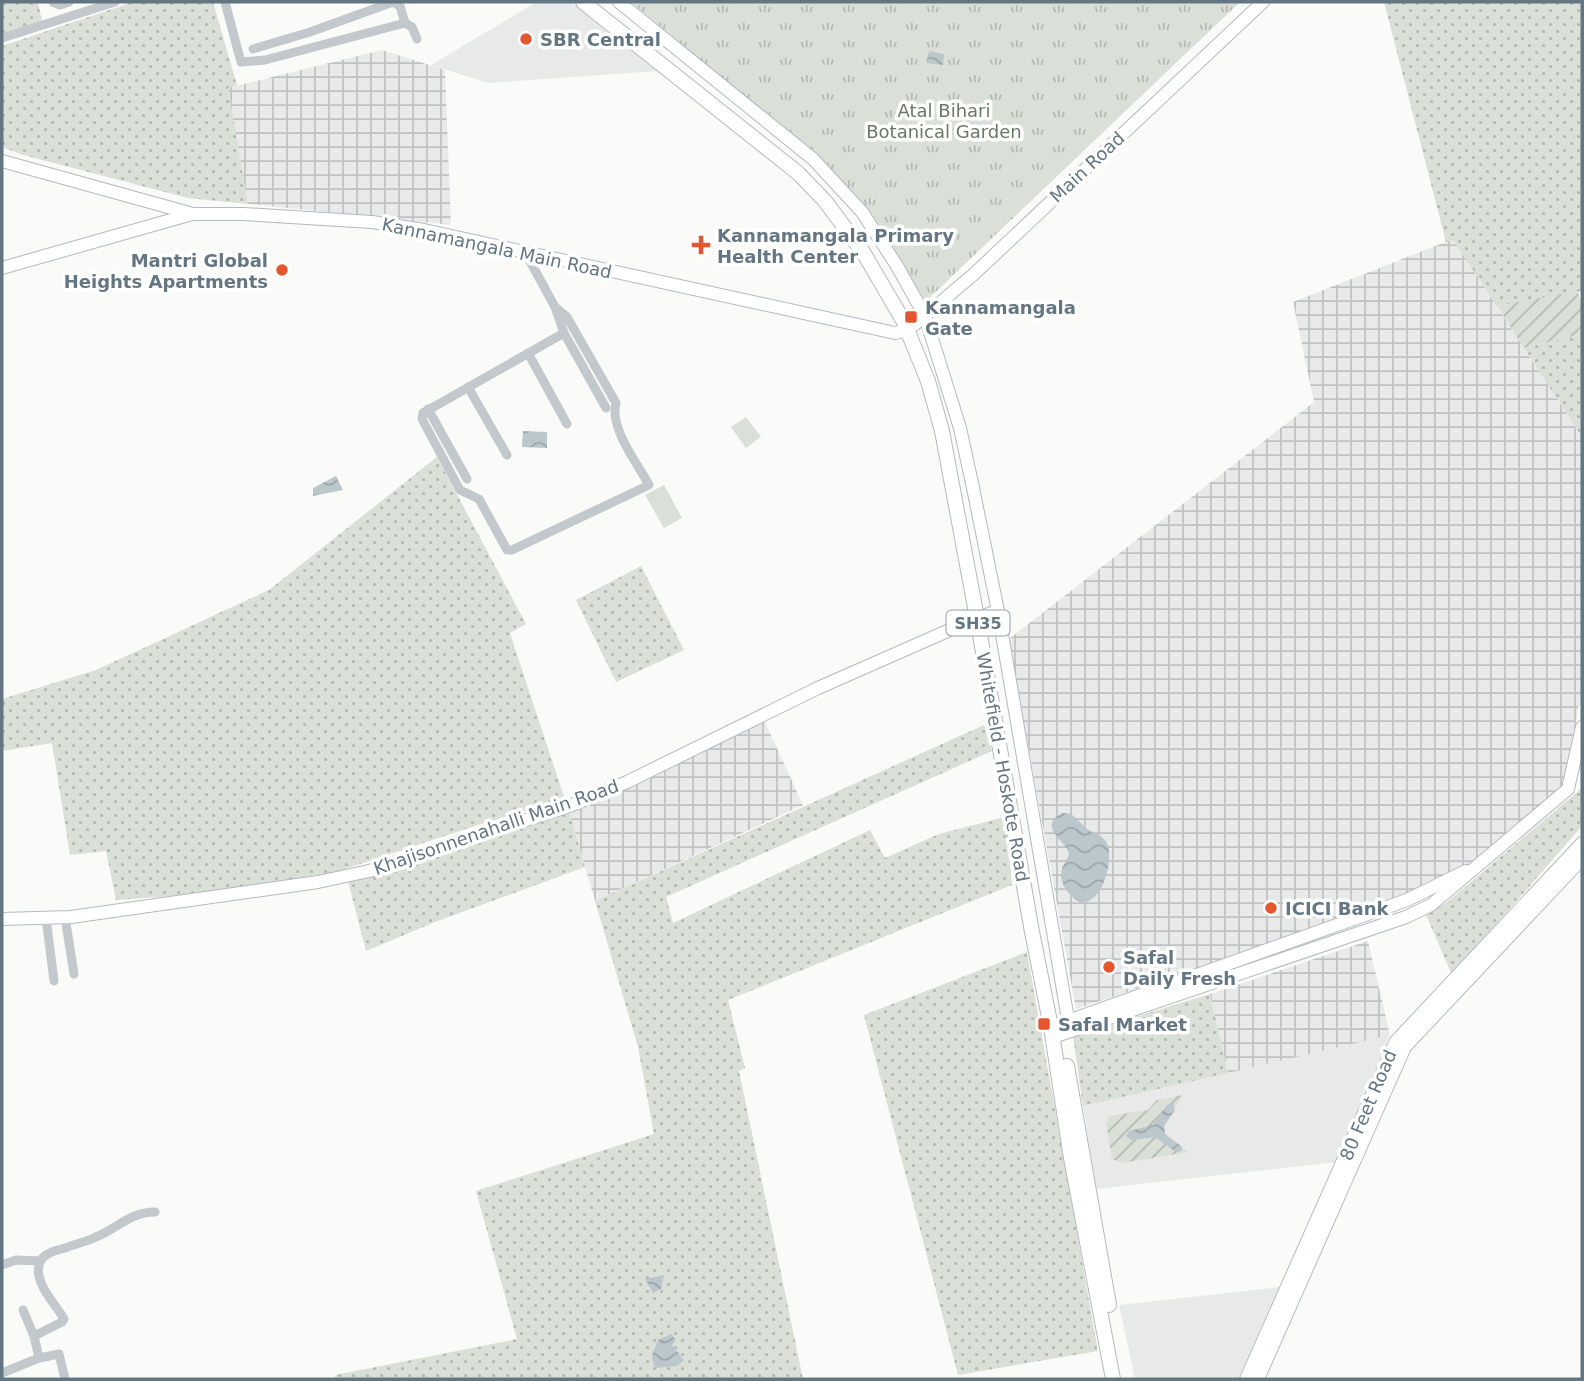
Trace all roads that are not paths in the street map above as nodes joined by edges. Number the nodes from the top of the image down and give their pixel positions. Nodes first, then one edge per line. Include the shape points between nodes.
1 (53, 2) edge
2 (69, 2) edge
3 (114, 2) edge
4 (225, 2) edge
5 (583, 2) edge
6 (598, 2) edge
7 (619, 2) edge
8 (1263, 2) edge
9 (405, 23) junction
10 (2, 38) edge
11 (416, 39) dead end
12 (253, 49) dead end
13 (2, 161) edge
14 (193, 214) junction
15 (525, 252) junction
16 (2, 268) edge
17 (555, 307) junction
18 (916, 323) junction
19 (564, 333) junction
20 (528, 353) junction
21 (468, 387) junction
22 (428, 408) junction
23 (606, 408) dead end
24 (567, 424) dead end
25 (507, 455) dead end
26 (467, 479) dead end
27 (987, 615) junction
28 (1582, 727) edge
29 (1582, 843) edge
30 (1582, 859) edge
31 (65, 917) junction
32 (46, 918) junction
33 (2, 919) edge
34 (74, 974) dead end
35 (54, 981) dead end
36 (1061, 1029) junction
37 (155, 1212) dead end
38 (40, 1261) junction
39 (2, 1265) edge
40 (23, 1310) dead end
41 (34, 1336) junction
42 (39, 1358) junction
43 (2, 1373) edge
44 (65, 1379) edge
45 (1114, 1379) edge
46 (1122, 1379) edge
47 (1246, 1379) edge
48 (1258, 1379) edge

1 - 2 street
3 - 10 street
4 - 9 street via 241,62
5 - 18 main road, Whitefield - Hoskote Road / SH35 via 797,173 824,201
6 - 18 main road, Whitefield - Hoskote Road / SH35 via 814,176 871,246
7 - 18 street via 813,159 862,212 897,266
8 - 18 street, Main Road
9 - 11 street
9 - 12 street via 400,6 393,2
13 - 14 street, Kannamangala Main Road
14 - 15 street, Kannamangala Main Road via 382,223
14 - 16 street
15 - 17 street
15 - 18 street, Kannamangala Main Road via 872,329 895,333
17 - 19 street
17 - 22 street via 567,317 616,403 615,424 649,485 507,551 479,499 460,490 422,419
18 - 27 main road, Whitefield - Hoskote Road / SH35
18 - 27 street via 960,428
19 - 20 street
19 - 23 street
20 - 21 street
20 - 24 street
21 - 22 street
21 - 25 street
22 - 26 street
27 - 31 street, Khajisonnenahalli Main Road via 818,688 627,782 492,832 369,871 317,882
27 - 36 street
27 - 36 main road, Whitefield - Hoskote Road / SH35 via 1032,932
28 - 36 street via 1568,789 1473,870 1407,900
29 - 47 street, 80 Feet Road via 1395,1041
30 - 48 street, 80 Feet Road via 1405,1047
31 - 32 street, Khajisonnenahalli Main Road
31 - 34 street
32 - 33 street, Khajisonnenahalli Main Road
32 - 35 street
36 - 45 main road, Whitefield - Hoskote Road / SH35 via 1070,1149
36 - 46 main road, Whitefield - Hoskote Road / SH35
37 - 38 street via 129,1216 118,1227 47,1254
38 - 39 street via 16,1260
38 - 41 street via 45,1295 64,1319
40 - 41 street
41 - 42 street
42 - 43 street
42 - 44 street via 59,1354

